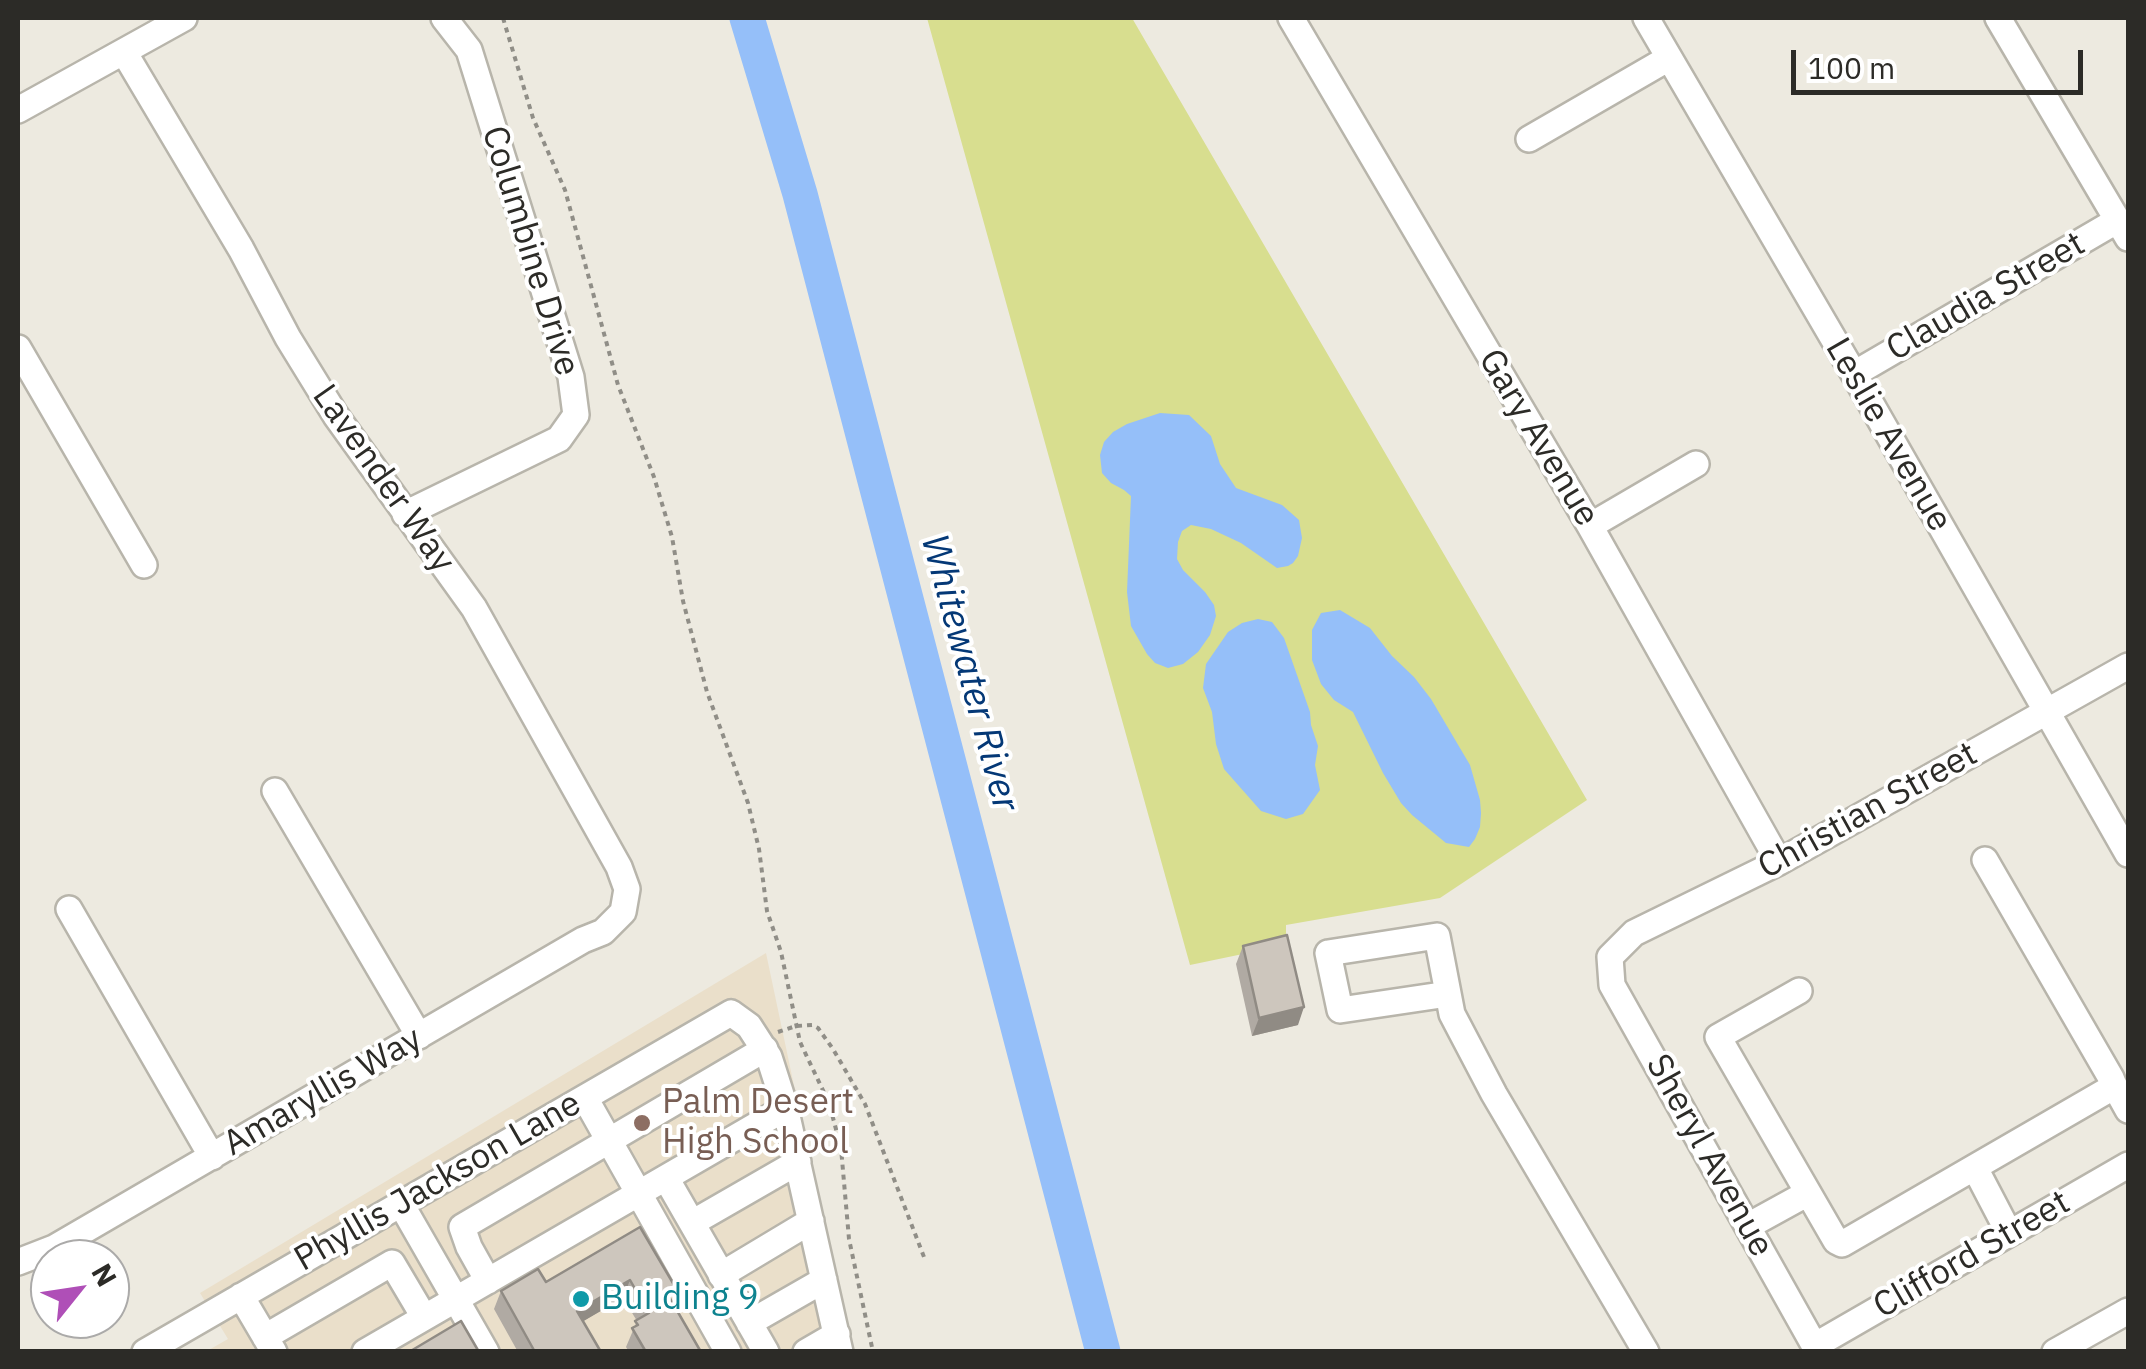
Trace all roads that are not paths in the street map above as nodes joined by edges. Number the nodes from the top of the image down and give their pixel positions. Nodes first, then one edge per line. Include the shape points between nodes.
1 (184, 18) edge
2 (444, 18) edge
3 (1291, 18) edge
4 (1646, 18) edge
5 (1998, 18) edge
6 (124, 52) junction
7 (1669, 58) junction
8 (18, 110) edge
9 (1529, 139) dead end
10 (2123, 229) edge
11 (18, 348) edge
12 (1854, 374) junction
13 (1696, 464) dead end
14 (405, 514) junction
15 (1590, 526) junction
16 (144, 564) dead end
17 (2128, 666) edge
18 (2047, 713) junction
19 (275, 790) dead end
20 (2128, 854) edge
21 (1985, 860) dead end
22 (1779, 862) junction
23 (69, 910) dead end
24 (623, 912) joint
25 (1610, 957) joint
26 (1799, 990) dead end
27 (1448, 994) junction
28 (418, 1036) junction
29 (765, 1049) junction
30 (2113, 1083) junction
31 (585, 1098) junction
32 (786, 1108) junction
33 (2128, 1110) edge
34 (610, 1141) junction
35 (212, 1157) junction
36 (798, 1162) junction
37 (2128, 1165) edge
38 (1975, 1168) junction
39 (666, 1178) junction
40 (639, 1193) junction
41 (1808, 1193) junction
42 (400, 1204) junction
43 (811, 1222) junction
44 (692, 1223) junction
45 (1748, 1226) junction
46 (2010, 1234) junction
47 (18, 1262) edge
48 (722, 1274) junction
49 (488, 1280) junction
50 (824, 1280) junction
51 (241, 1296) junction
52 (455, 1299) junction
53 (2128, 1311) edge
54 (424, 1317) junction
55 (750, 1323) junction
56 (838, 1343) edge
57 (270, 1344) edge
58 (1817, 1349) edge
59 (145, 1352) edge
60 (364, 1352) edge
61 (486, 1352) edge
62 (728, 1352) edge
63 (766, 1352) edge
64 (806, 1352) edge
65 (1646, 1352) edge
66 (2054, 1352) edge

1 - 6 street
2 - 14 street, Columbine Drive via 470,50 571,377 576,414 558,439
3 - 15 street, Gary Avenue
4 - 7 street, Leslie Avenue
5 - 10 street
6 - 8 street
6 - 14 street, Lavender Way via 288,338
7 - 9 street
7 - 12 street, Leslie Avenue
10 - 12 street, Claudia Street
11 - 16 street
12 - 18 street, Leslie Avenue
13 - 15 street
14 - 24 street, Lavender Way via 474,608 619,867 627,890
15 - 22 street, Gary Avenue
17 - 18 street, Christian Street
18 - 20 street, Leslie Avenue
18 - 22 street, Christian Street
19 - 28 street
21 - 30 street
22 - 25 street, Christian Street via 1634,933
23 - 35 street
24 - 28 street, Amaryllis Way via 603,932
25 - 45 street, Sheryl Avenue via 1612,985
26 - 41 street via 1718,1037
27 - 27 street via 1437,936 1328,953 1340,1010
27 - 65 street via 1494,1094
28 - 35 street, Amaryllis Way
29 - 31 street, Phyllis Jackson Lane via 731,1014
29 - 32 street
29 - 34 street
30 - 33 street
30 - 38 street
31 - 34 street
31 - 42 street, Phyllis Jackson Lane
32 - 36 street
32 - 39 street
34 - 40 street
34 - 49 street via 462,1227
35 - 47 street, Amaryllis Way
36 - 43 street
36 - 44 street
37 - 46 street, Clifford Street
38 - 41 street via 1842,1244
38 - 46 street
39 - 40 street
39 - 44 street
40 - 49 street
40 - 62 street
41 - 45 street
42 - 51 street, Phyllis Jackson Lane
42 - 52 street
43 - 48 street
43 - 50 street
44 - 48 street
45 - 58 street, Sheryl Avenue
46 - 58 street, Clifford Street
48 - 55 street
49 - 52 street
50 - 55 street
50 - 56 street
51 - 57 street
51 - 59 street, Phyllis Jackson Lane
52 - 54 street
52 - 61 street
53 - 66 street
54 - 57 street via 392,1263
54 - 60 street
55 - 63 street
56 - 64 street

